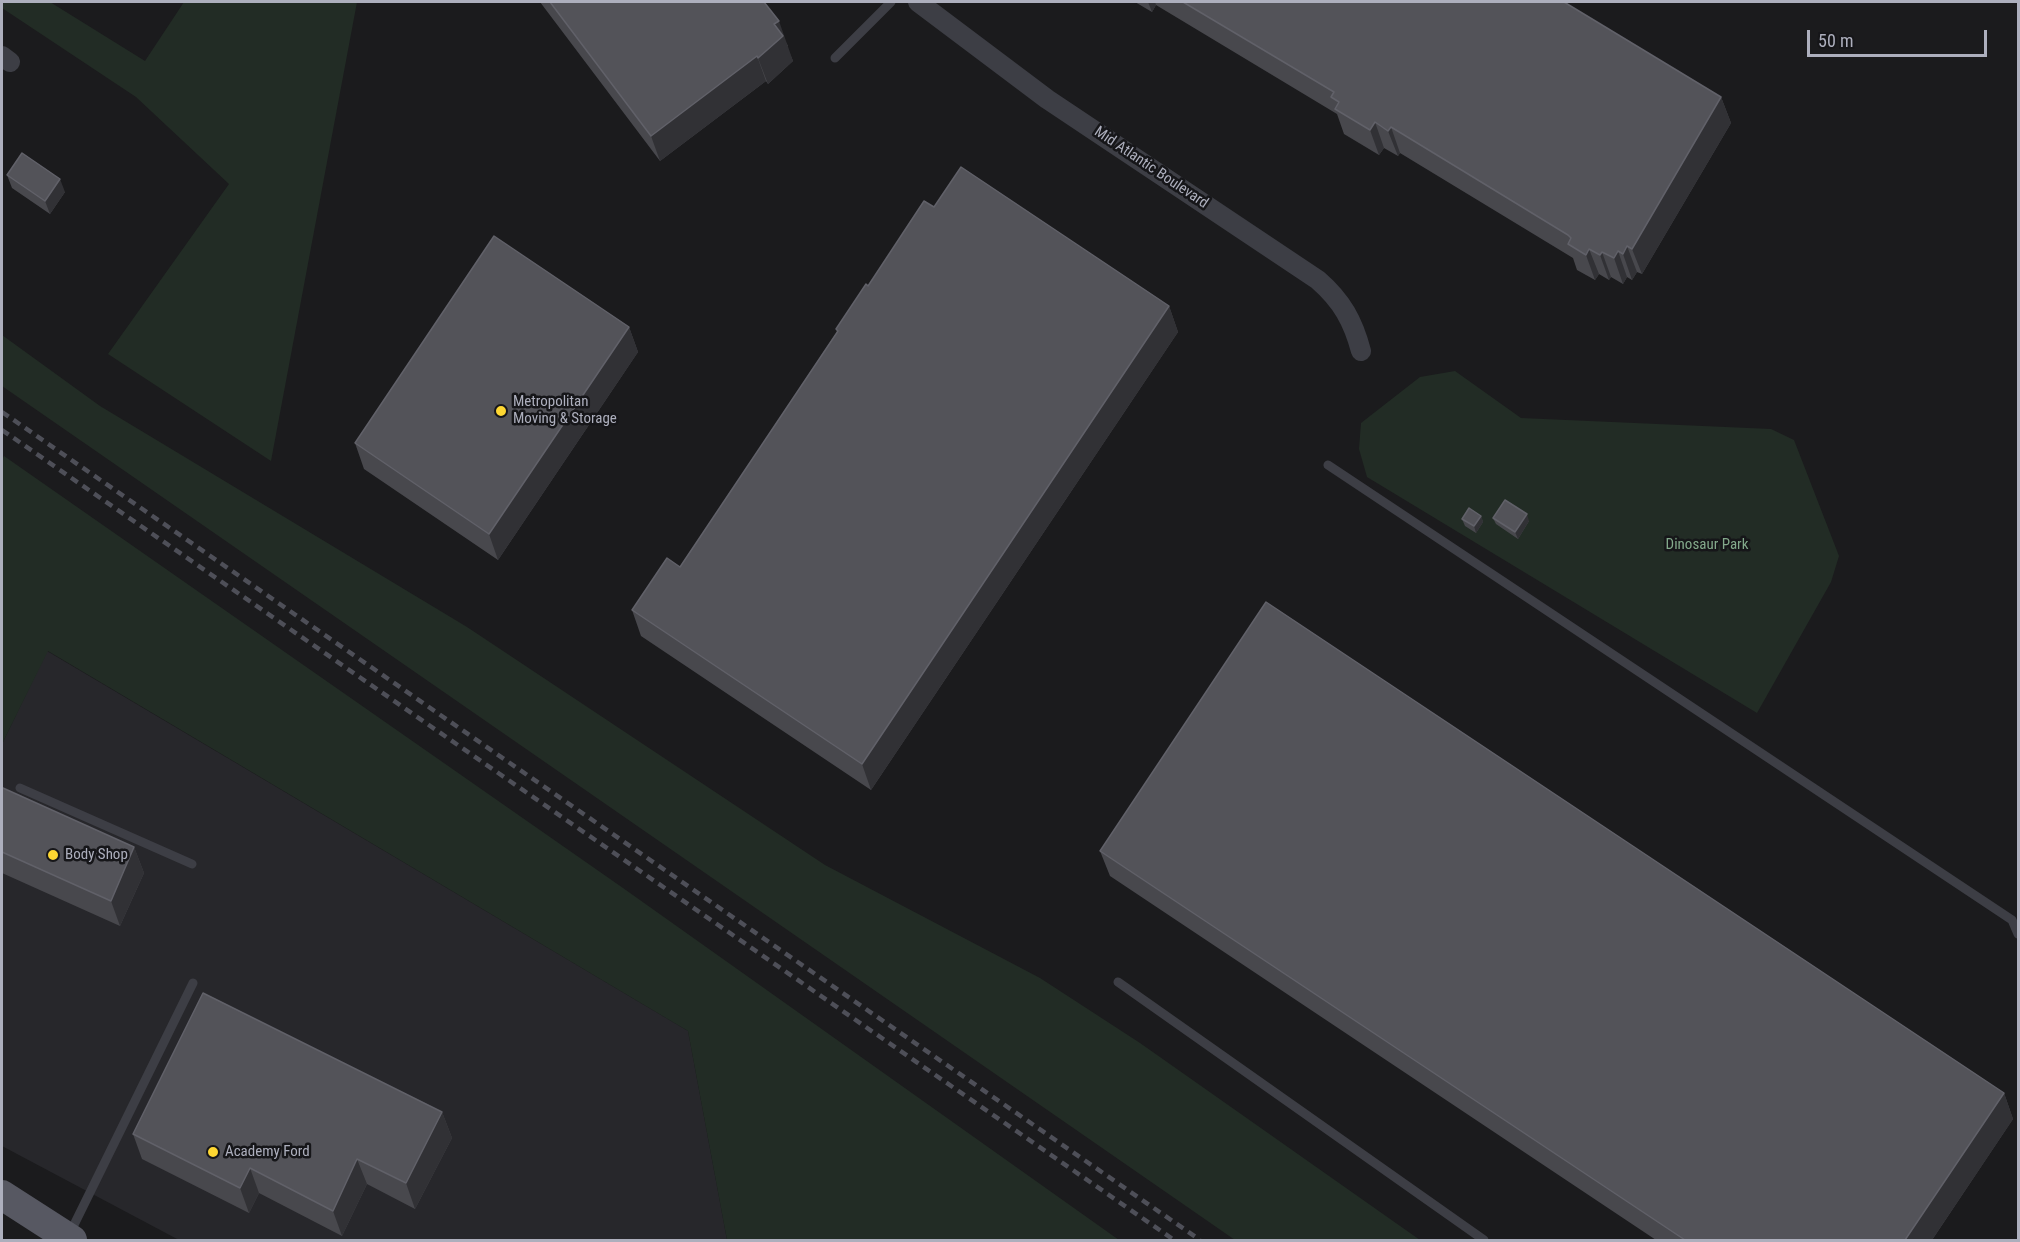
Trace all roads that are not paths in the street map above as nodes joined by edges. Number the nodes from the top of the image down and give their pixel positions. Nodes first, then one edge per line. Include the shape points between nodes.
1 (891, 2) edge
2 (918, 2) edge
3 (835, 58) dead end
4 (1361, 351) dead end
5 (1328, 465) dead end
6 (20, 788) dead end
7 (192, 864) dead end
8 (2019, 933) edge
9 (1118, 982) dead end
10 (193, 983) dead end
11 (2, 1195) edge
12 (2, 1211) edge
13 (70, 1239) edge
14 (1484, 1240) edge

1 - 3 lane
2 - 4 street, Mid Atlantic Boulevard via 1047,99 1318,280 1346,310
5 - 8 lane via 2012,920
6 - 7 lane
9 - 14 lane
10 - 13 lane
11 - 13 main road
12 - 13 main road

